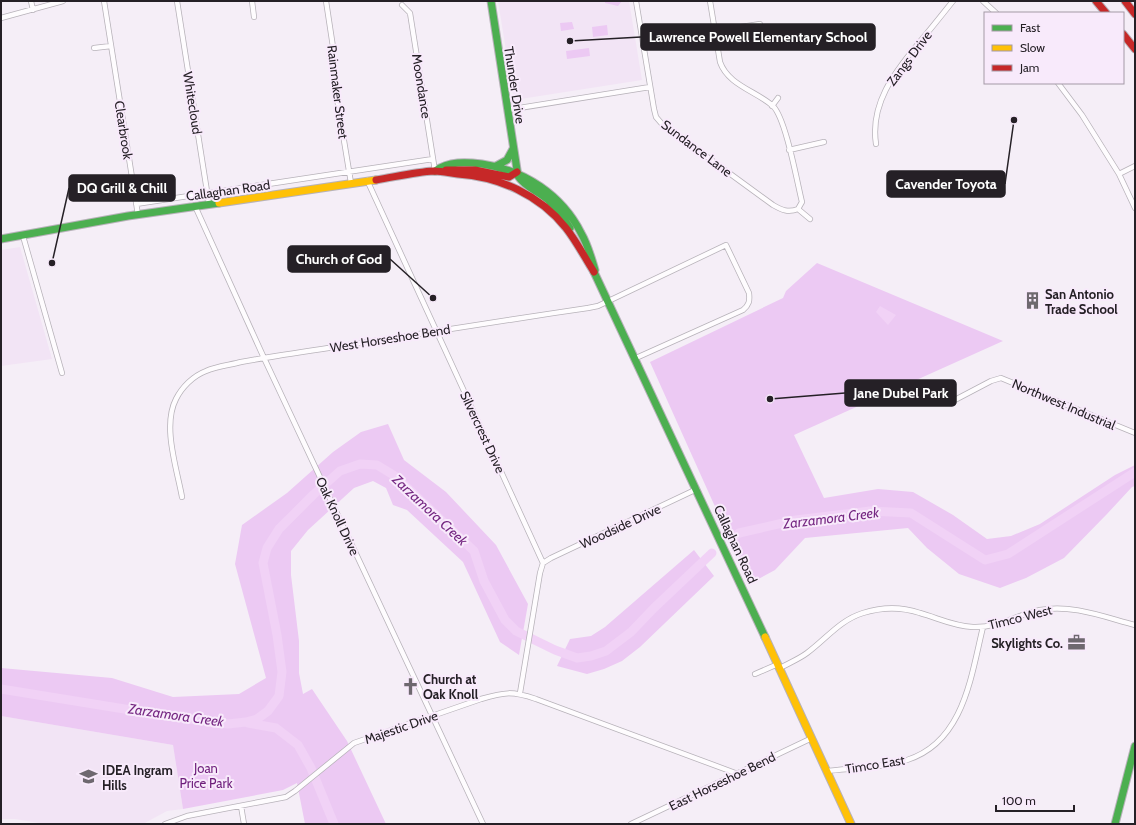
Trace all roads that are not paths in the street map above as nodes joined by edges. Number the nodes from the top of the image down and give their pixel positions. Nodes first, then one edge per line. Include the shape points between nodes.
1 (31, 1) edge
2 (64, 1) edge
3 (104, 1) edge
4 (178, 1) edge
5 (252, 1) edge
6 (326, 1) edge
7 (491, 1) edge
8 (636, 1) edge
9 (710, 1) edge
10 (953, 1) edge
11 (983, 1) edge
12 (1096, 1) edge
13 (1125, 1) edge
14 (402, 5) dead end
15 (33, 10) junction
16 (995, 12) edge
17 (1105, 12) edge
18 (1135, 14) edge
19 (254, 17) dead end
20 (1, 18) edge
21 (760, 24) dead end
22 (715, 31) junction
23 (1124, 35) edge
24 (111, 46) junction
25 (94, 48) dead end
26 (1135, 49) edge
27 (1059, 84) edge
28 (650, 87) junction
29 (778, 98) dead end
30 (772, 106) junction
31 (507, 110) junction
32 (824, 142) dead end
33 (876, 144) dead end
34 (513, 149) junction
35 (789, 150) junction
36 (433, 159) junction
37 (496, 166) junction
38 (1135, 166) edge
39 (350, 171) junction
40 (438, 172) junction
41 (517, 172) junction
42 (1119, 174) junction
43 (367, 180) junction
44 (351, 183) junction
45 (208, 193) junction
46 (136, 204) junction
47 (209, 204) junction
48 (195, 206) junction
49 (1135, 208) edge
50 (798, 209) junction
51 (138, 215) junction
52 (810, 219) dead end
53 (23, 236) junction
54 (1, 239) edge
55 (586, 260) junction
56 (596, 275) junction
57 (609, 301) junction
58 (436, 331) junction
59 (264, 358) junction
60 (636, 358) junction
61 (62, 372) dead end
62 (950, 402) dead end
63 (1135, 433) edge
64 (697, 489) junction
65 (182, 497) dead end
66 (543, 563) junction
67 (1135, 625) edge
68 (983, 627) junction
69 (779, 666) junction
70 (755, 674) dead end
71 (520, 694) junction
72 (432, 716) junction
73 (812, 738) junction
74 (1135, 746) edge
75 (826, 771) junction
76 (738, 774) junction
77 (241, 806) junction
78 (165, 824) edge
79 (244, 824) edge
80 (483, 824) edge
81 (631, 824) edge
82 (851, 824) edge
83 (1115, 824) edge

1 - 15 street
2 - 15 street
3 - 24 street, Clearbrook
4 - 45 street, Whitecloud
5 - 19 street
6 - 39 street, Rainmaker Street via 334,74
7 - 31 main road, Thunder Drive
8 - 28 street, Sundance Lane
9 - 22 street
10 - 33 street, Zangs Drive via 899,67 885,89 877,113
11 - 16 street
12 - 17 main road
13 - 18 main road
14 - 36 street, Moondance via 410,13
15 - 20 street
21 - 22 street
22 - 30 street via 720,62 725,73
23 - 26 main road
24 - 25 street
24 - 46 street, Clearbrook
27 - 42 street via 1082,115
28 - 31 street
28 - 50 street, Sundance Lane via 656,117 666,128 773,205 789,211
29 - 30 street
30 - 35 street via 782,123
31 - 34 main road, Thunder Drive
32 - 35 street
34 - 37 main road via 507,161
34 - 41 main road, Thunder Drive
35 - 50 street via 802,202
36 - 39 street, Callaghan Road
36 - 40 street, Moondance
37 - 40 main road, Callaghan Road via 460,163 446,165
37 - 41 main road, Callaghan Road
38 - 42 street
39 - 44 street, Rainmaker Street
39 - 45 street, Callaghan Road
40 - 41 main road via 468,169 509,177
40 - 43 main road, Callaghan Road
40 - 55 main road, Callaghan Road via 477,175 511,185 524,192 554,215
41 - 55 main road via 520,181 547,200 561,214 580,242
41 - 56 main road, Callaghan Road via 544,188 567,210 579,228 592,258
42 - 49 street
43 - 44 main road, Callaghan Road
43 - 58 street, Silvercrest Drive
44 - 47 main road, Callaghan Road
45 - 46 street, Callaghan Road
45 - 47 street, Whitecloud
46 - 51 street, Clearbrook
47 - 48 main road, Callaghan Road
48 - 51 main road, Callaghan Road
48 - 59 street, Oak Knoll Drive
50 - 52 street
51 - 53 main road, Callaghan Road
53 - 54 main road, Callaghan Road
53 - 61 street
55 - 56 main road, Callaghan Road
56 - 57 main road, Callaghan Road
57 - 58 street, West Horseshoe Bend via 588,308
57 - 60 main road, Callaghan Road
57 - 60 street, West Horseshoe Bend via 726,245 749,293 748,306 743,310
58 - 59 street, West Horseshoe Bend
58 - 66 street, Silvercrest Drive
59 - 65 street, West Horseshoe Bend via 206,371 189,381 176,398 170,414 170,435
59 - 72 street, Oak Knoll Drive
60 - 64 main road, Callaghan Road
62 - 63 street, Northwest Industrial via 1001,378
64 - 66 street, Woodside Drive
64 - 69 main road, Callaghan Road
66 - 71 street
67 - 68 street, Timco West via 1074,609 1055,608 1039,610 1007,622
68 - 69 street, Timco West via 956,625 905,609 875,610 844,622 802,656
68 - 75 street, Timco East via 962,706 952,724 937,742 906,760
69 - 70 street, Timco West
69 - 73 main road, Callaghan Road
71 - 72 street, Majestic Drive via 490,696
71 - 76 street, Majestic Drive
72 - 77 street, Majestic Drive via 350,746 286,797
72 - 80 street, Oak Knoll Drive
73 - 75 main road, Callaghan Road
73 - 76 street, East Horseshoe Bend
74 - 83 main road
75 - 82 main road, Callaghan Road
76 - 81 street, East Horseshoe Bend
77 - 78 street, Majestic Drive via 187,816
77 - 79 street

